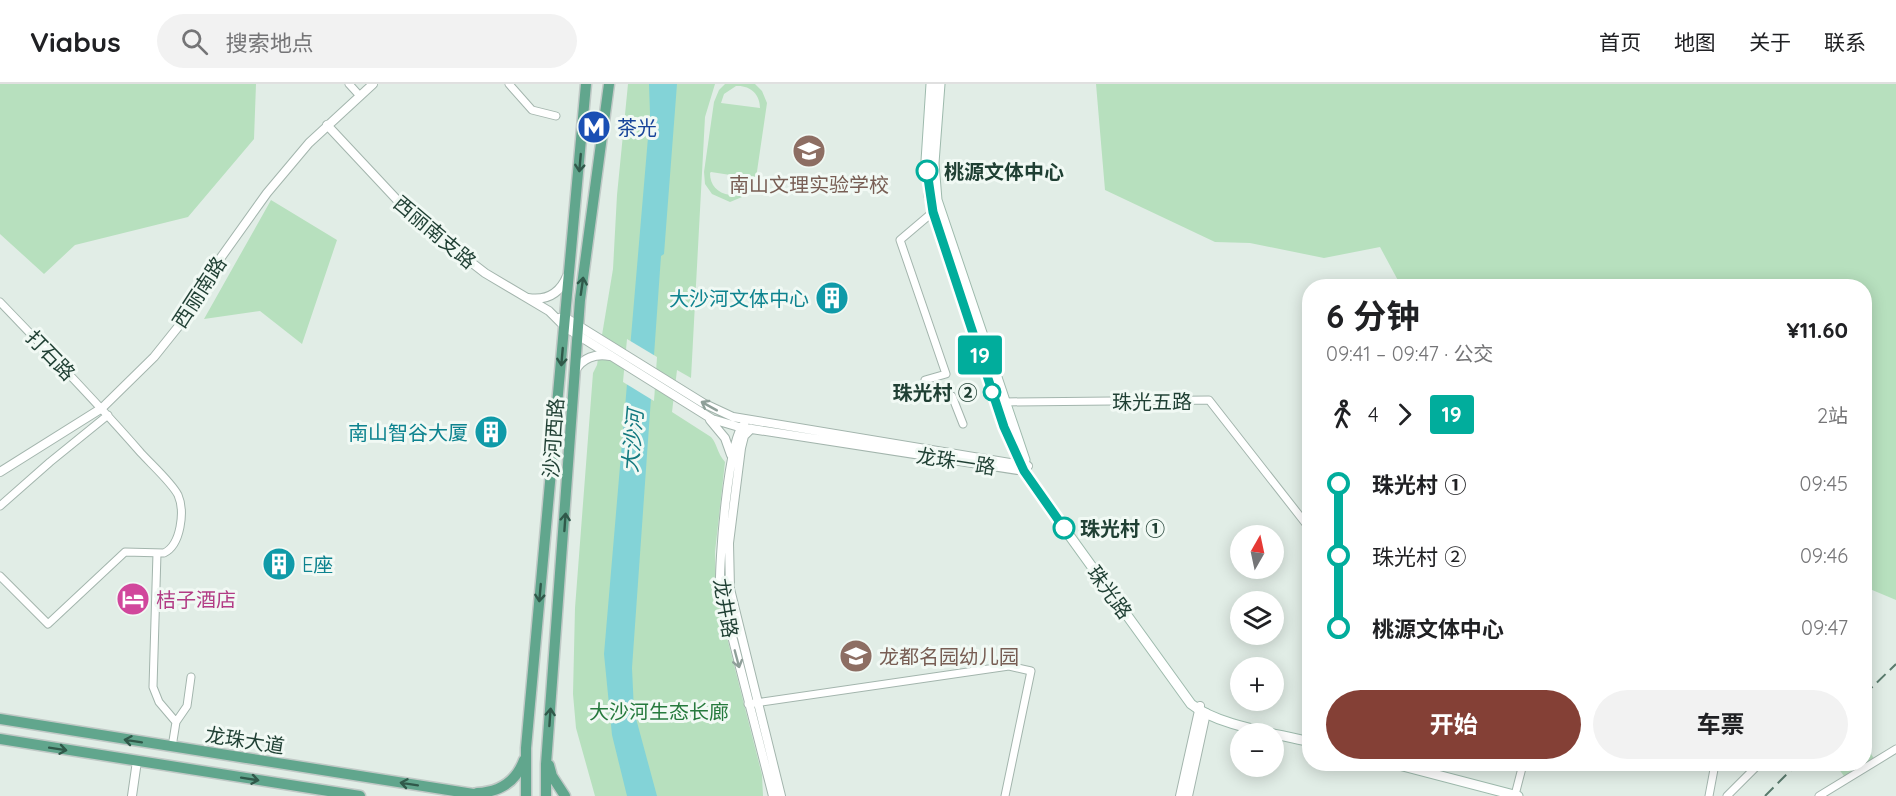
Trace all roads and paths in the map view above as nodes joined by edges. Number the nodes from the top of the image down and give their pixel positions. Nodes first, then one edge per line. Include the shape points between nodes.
1 (349, 84) edge
2 (373, 84) edge
3 (509, 84) edge
4 (586, 84) edge
5 (609, 84) edge
6 (931, 84) edge
7 (940, 84) edge
8 (360, 96) junction
9 (556, 116) dead end
10 (327, 125) junction
11 (933, 212) junction
12 (571, 267) junction
13 (524, 297) junction
14 (0, 302) edge
15 (563, 321) junction
16 (578, 331) junction
17 (614, 357) junction
18 (575, 372) junction
19 (1004, 402) junction
20 (102, 408) junction
21 (108, 415) junction
22 (706, 416) junction
23 (963, 424) dead end
24 (750, 425) junction
25 (740, 428) junction
26 (732, 461) junction
27 (1024, 467) junction
28 (0, 472) edge
29 (0, 506) edge
30 (1302, 519) edge
31 (157, 553) junction
32 (0, 576) edge
33 (191, 677) dead end
34 (753, 703) junction
35 (1202, 710) junction
36 (0, 718) edge
37 (176, 722) junction
38 (0, 739) edge
39 (1302, 739) edge
40 (172, 747) junction
41 (526, 748) junction
42 (1896, 749) edge
43 (547, 753) junction
44 (137, 762) junction
45 (1872, 764) edge
46 (1422, 771) edge
47 (1522, 771) edge
48 (1714, 771) edge
49 (1752, 771) edge
50 (1860, 771) edge
51 (466, 793) junction
52 (132, 796) edge
53 (360, 796) edge
54 (486, 796) edge
55 (526, 796) edge
56 (546, 796) edge
57 (565, 796) edge
58 (773, 796) edge
59 (781, 796) edge
60 (1005, 796) edge
61 (1180, 796) edge
62 (1188, 796) edge
63 (1517, 796) edge
64 (1709, 796) edge
65 (1727, 796) edge
66 (1820, 796) edge

1 - 8 street
2 - 8 street, 西丽南路
3 - 9 street via 532,110
4 -> 12 main road, 沙河西路
16 -> 5 main road, 沙河西路
6 - 11 main road, 珠光路 via 926,161
7 - 19 main road, 珠光路 via 934,163 937,200
8 - 10 street, 西丽南路
10 - 13 street, 西丽南支路 via 414,218 485,273
10 - 20 street, 西丽南路 via 267,193 212,270 186,317 154,357
11 - 23 street via 900,240 946,374 925,380 929,393 952,396
11 - 27 main road, 珠光路 via 1004,427
12 - 13 street via 564,284 553,294 540,299
12 - 15 main road, 沙河西路
13 - 15 street, 西丽南支路
14 - 20 street, 打石路
15 - 16 street, 龙珠一路
15 -> 41 main road, 沙河西路
16 - 17 street, 龙珠一路
16 - 18 main road, 沙河西路
24 -> 16 street, 龙珠一路 via 710,407
17 - 18 street via 592,357
17 - 22 street, 龙珠一路
43 -> 18 main road, 沙河西路
19 - 27 main road, 珠光路
19 - 30 street, 珠光五路 via 1209,400
20 - 21 street, 打石路
20 - 28 street, 西丽南路
21 - 29 street
21 - 31 street, 打石路 via 178,496 178,537 169,551
22 - 25 street, 龙珠一路
22 - 26 street via 726,441
24 - 25 street, 龙珠一路
24 - 27 street, 龙珠一路
24 - 34 street, 龙井路 via 741,448 729,572
25 - 26 street, 龙井路
26 -> 34 street, 龙井路 via 720,555 720,590
27 - 35 main road, 珠光路
31 - 32 street via 125,552 48,624
31 - 37 street via 153,687 159,702
33 - 37 street via 187,706
34 - 58 street, 龙井路
34 - 59 street, 龙井路
34 - 60 street via 1009,666 1031,671
35 - 39 main road
35 - 61 street
35 - 62 street
40 -> 36 main road, 龙珠大道
37 - 40 street
38 -> 44 main road, 龙珠大道
51 -> 40 main road, 龙珠大道
41 - 51 main road via 520,769 507,786 491,792
41 - 55 main road, 沙河西路
42 - 45 street
43 - 56 main road, 沙河西路
43 - 57 main road via 552,776
44 - 52 street
44 -> 53 main road, 龙珠大道
46 - 63 main road
47 - 63 street
48 - 64 street
49 - 65 street
50 - 66 street
51 - 54 main road, 龙珠大道

